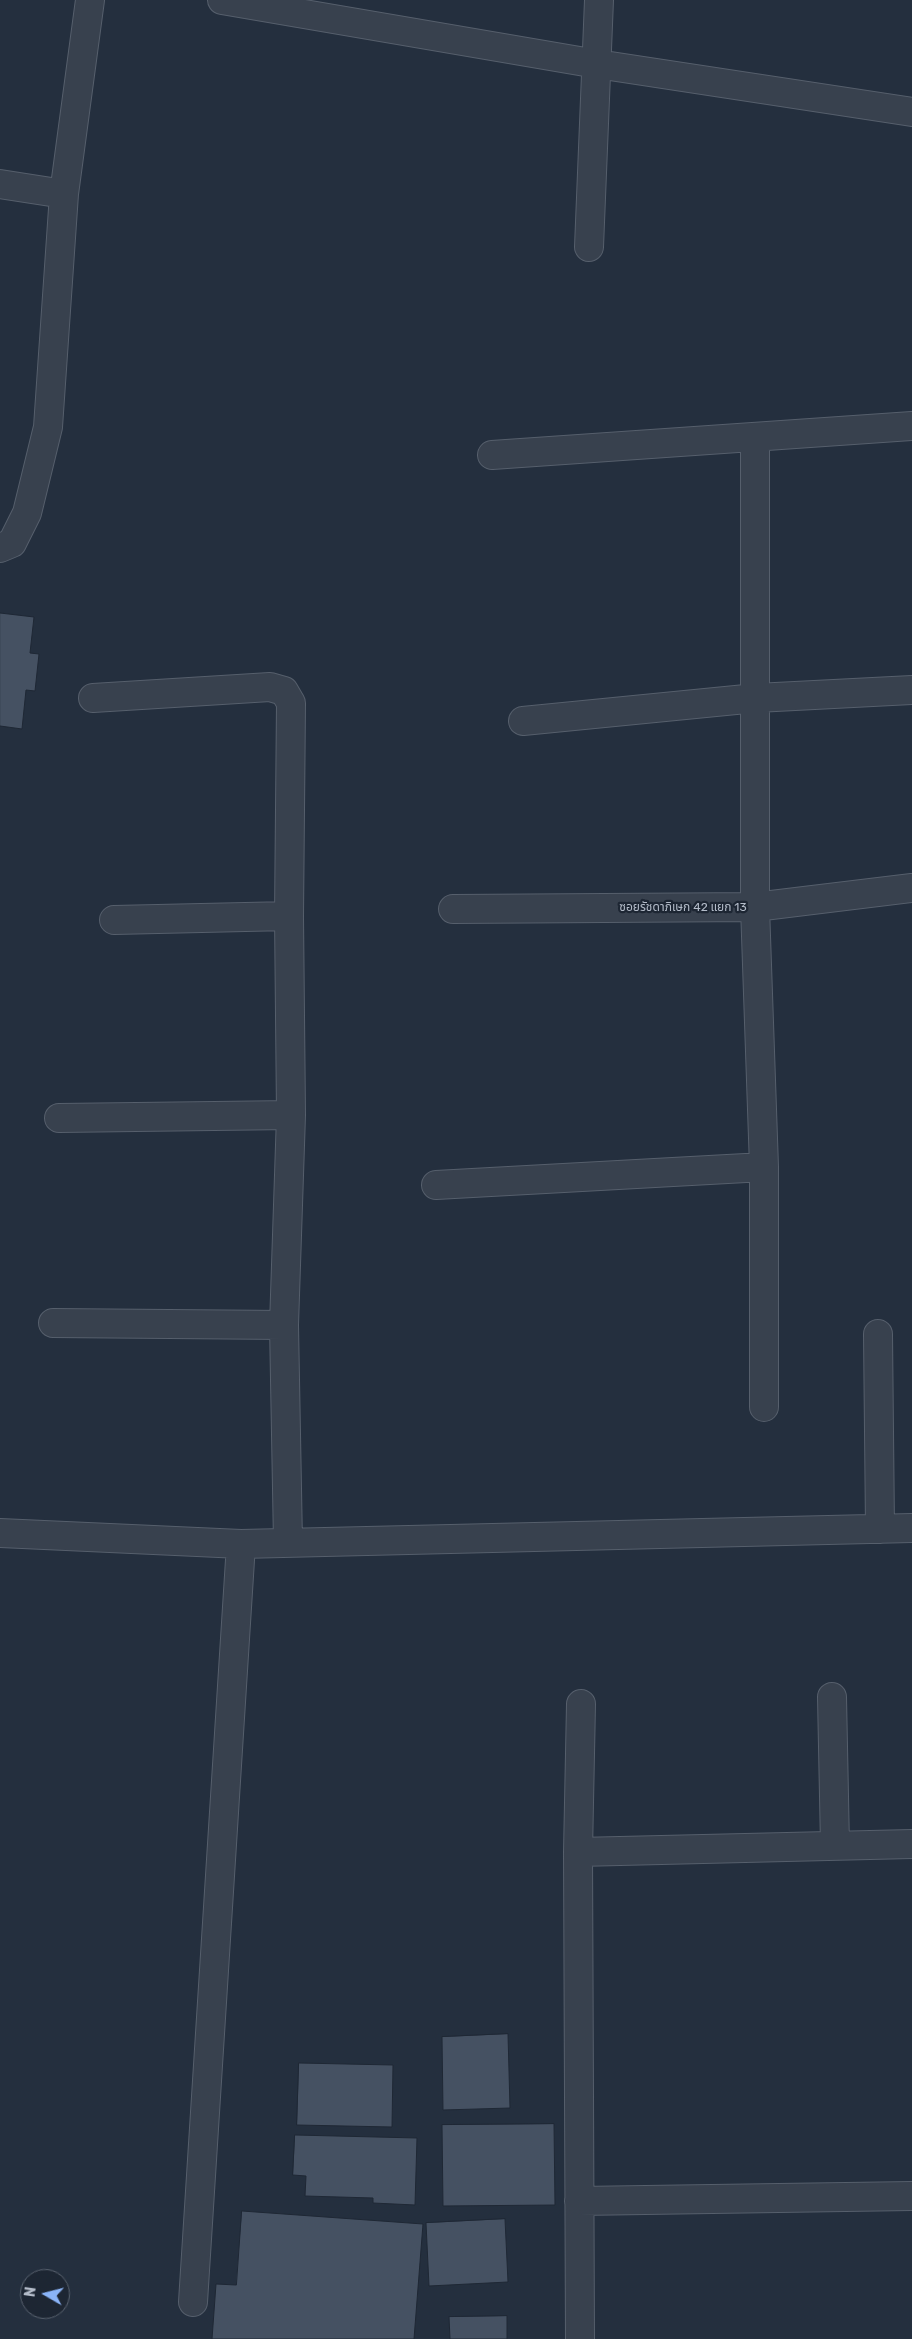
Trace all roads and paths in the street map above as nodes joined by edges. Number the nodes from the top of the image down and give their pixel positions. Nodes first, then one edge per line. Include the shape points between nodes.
1 (90, 0) edge
2 (222, 0) edge
3 (599, 0) edge
4 (598, 64) junction
5 (912, 112) edge
6 (0, 184) edge
7 (64, 194) junction
8 (589, 247) dead end
9 (912, 426) edge
10 (755, 437) junction
11 (492, 456) dead end
12 (0, 548) edge
13 (912, 690) edge
14 (93, 698) dead end
15 (756, 698) junction
16 (523, 721) dead end
17 (912, 888) edge
18 (755, 907) junction
19 (453, 909) dead end
20 (289, 916) junction
21 (114, 920) dead end
22 (291, 1115) junction
23 (59, 1118) dead end
24 (764, 1167) junction
25 (436, 1185) dead end
26 (53, 1323) dead end
27 (284, 1325) junction
28 (878, 1334) dead end
29 (764, 1406) dead end
30 (912, 1528) edge
31 (880, 1529) junction
32 (0, 1533) edge
33 (288, 1543) junction
34 (241, 1544) junction
35 (832, 1698) dead end
36 (581, 1704) dead end
37 (912, 1844) edge
38 (835, 1846) junction
39 (578, 1852) junction
40 (912, 2196) edge
41 (579, 2201) junction
42 (193, 2302) dead end
43 (580, 2339) edge

1 - 7 street
2 - 4 street
3 - 4 street
4 - 5 street
4 - 8 street
6 - 7 street
7 - 12 street via 48,427 28,513 12,543
9 - 10 street
10 - 11 street
10 - 15 street
13 - 15 street
14 - 20 street via 270,688 284,691 291,703
15 - 16 street
15 - 18 street
17 - 18 street, ซอยรัชดาภิเษก 42 แยก 13
18 - 19 street, ซอยรัชดาภิเษก 42 แยก 13
18 - 24 street
20 - 21 street
20 - 22 street
22 - 23 street
22 - 27 street
24 - 25 street
24 - 29 street
26 - 27 street
27 - 33 street
28 - 31 street
30 - 31 street
31 - 33 street
32 - 34 street
33 - 34 street
34 - 42 street
35 - 38 street
36 - 39 street
37 - 38 street
38 - 39 street
39 - 41 street
40 - 41 street
41 - 43 street

